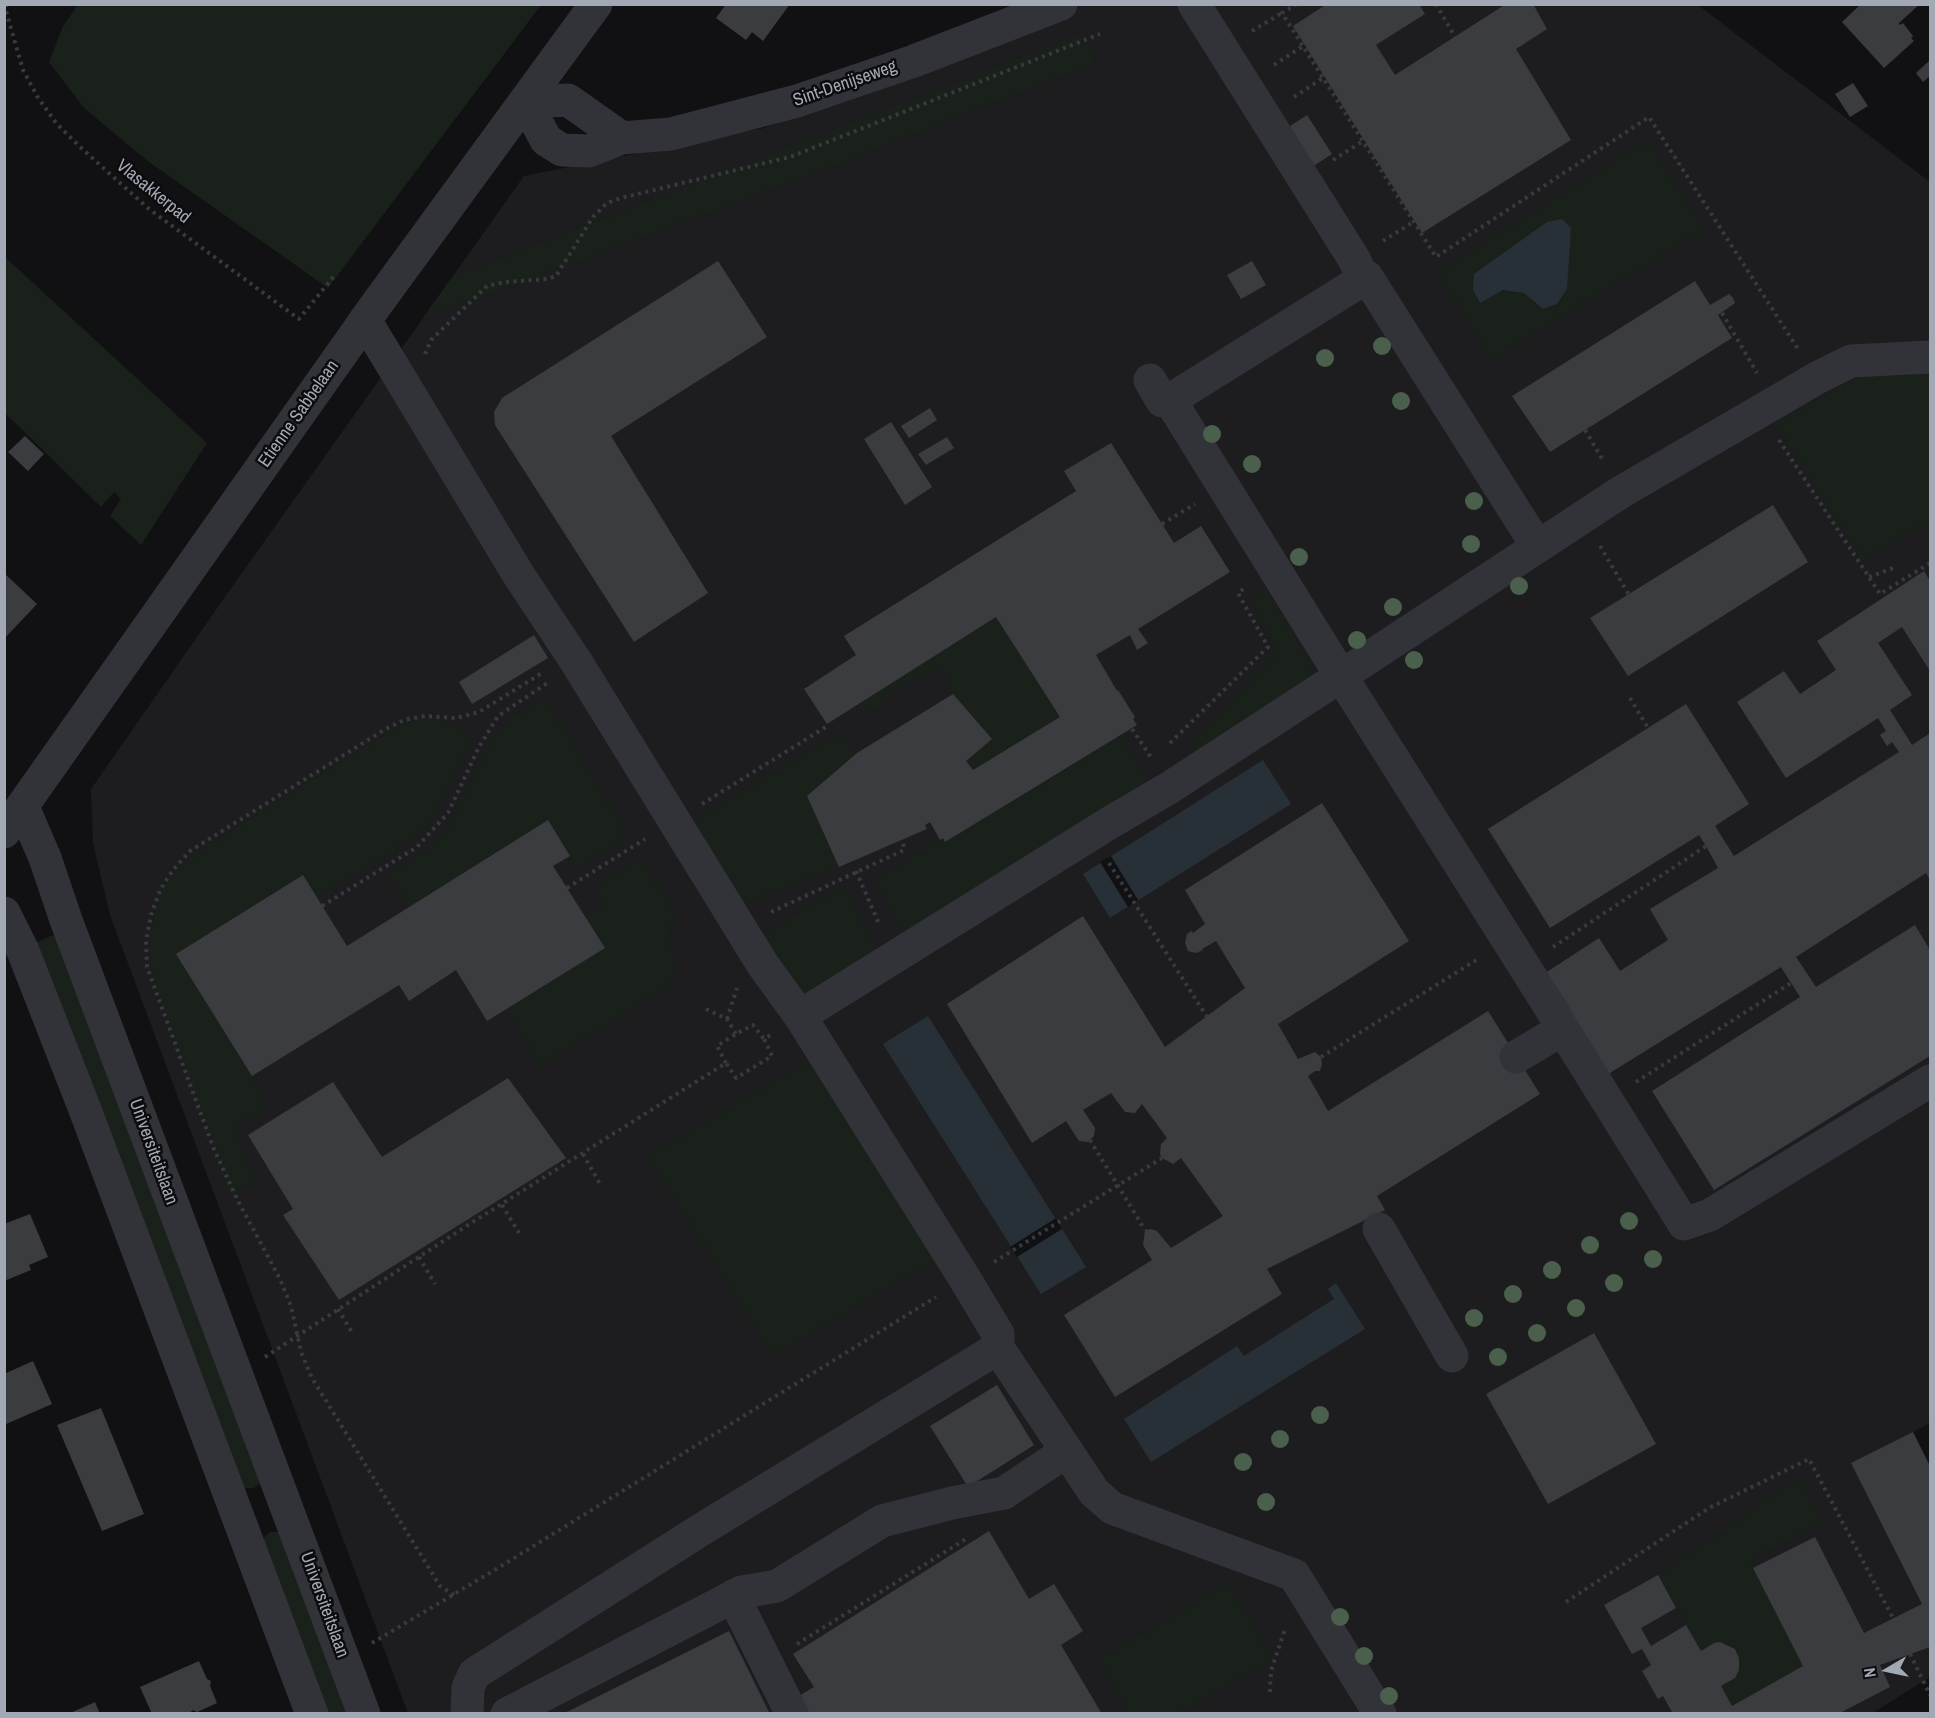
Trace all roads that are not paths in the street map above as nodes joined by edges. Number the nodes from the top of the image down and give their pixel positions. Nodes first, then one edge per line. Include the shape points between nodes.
1 (596, 4) edge
2 (1061, 4) edge
3 (1194, 4) edge
4 (526, 102) junction
5 (621, 138) junction
6 (1367, 277) junction
7 (365, 320) junction
8 (1930, 357) edge
9 (1536, 546) junction
10 (1341, 676) junction
11 (10, 823) edge
12 (4, 914) edge
13 (800, 1017) junction
14 (1559, 1022) junction
15 (1516, 1057) dead end
16 (1930, 1081) edge
17 (1378, 1229) dead end
18 (998, 1348) junction
19 (1452, 1356) dead end
20 (1067, 1451) junction
21 (283, 1497) junction
22 (237, 1514) junction
23 (733, 1596) junction
24 (312, 1713) edge
25 (364, 1713) edge
26 (467, 1713) edge
27 (507, 1713) edge
28 (792, 1713) edge
29 (1380, 1713) edge

1 - 4 street, Etienne Sabbelaan
2 - 5 street, Sint-Denijseweg via 797,101 671,134
3 - 6 street via 1361,274
4 - 5 street via 568,100
4 - 5 street, Sint-Denijseweg via 546,140 562,150 589,151
4 - 7 street, Etienne Sabbelaan
6 - 9 street
6 - 10 street via 1160,390
7 - 11 street, Etienne Sabbelaan
7 - 13 street via 518,574 763,965
8 - 9 street via 1851,361 1620,492
9 - 10 street
10 - 13 street via 1169,788
10 - 14 street
11 - 21 street, Universiteitslaan via 45,858
12 - 22 street via 23,951 80,1096
13 - 18 street via 999,1334
14 - 15 street
14 - 16 street via 1684,1224 1710,1215
17 - 19 street
18 - 20 street
18 - 26 street via 474,1674 468,1688
20 - 23 street via 1004,1493 882,1521 777,1586
20 - 29 street via 1094,1492 1112,1508 1294,1575
21 - 22 street
21 - 25 street, Universiteitslaan
22 - 24 street
23 - 27 street
23 - 28 street

